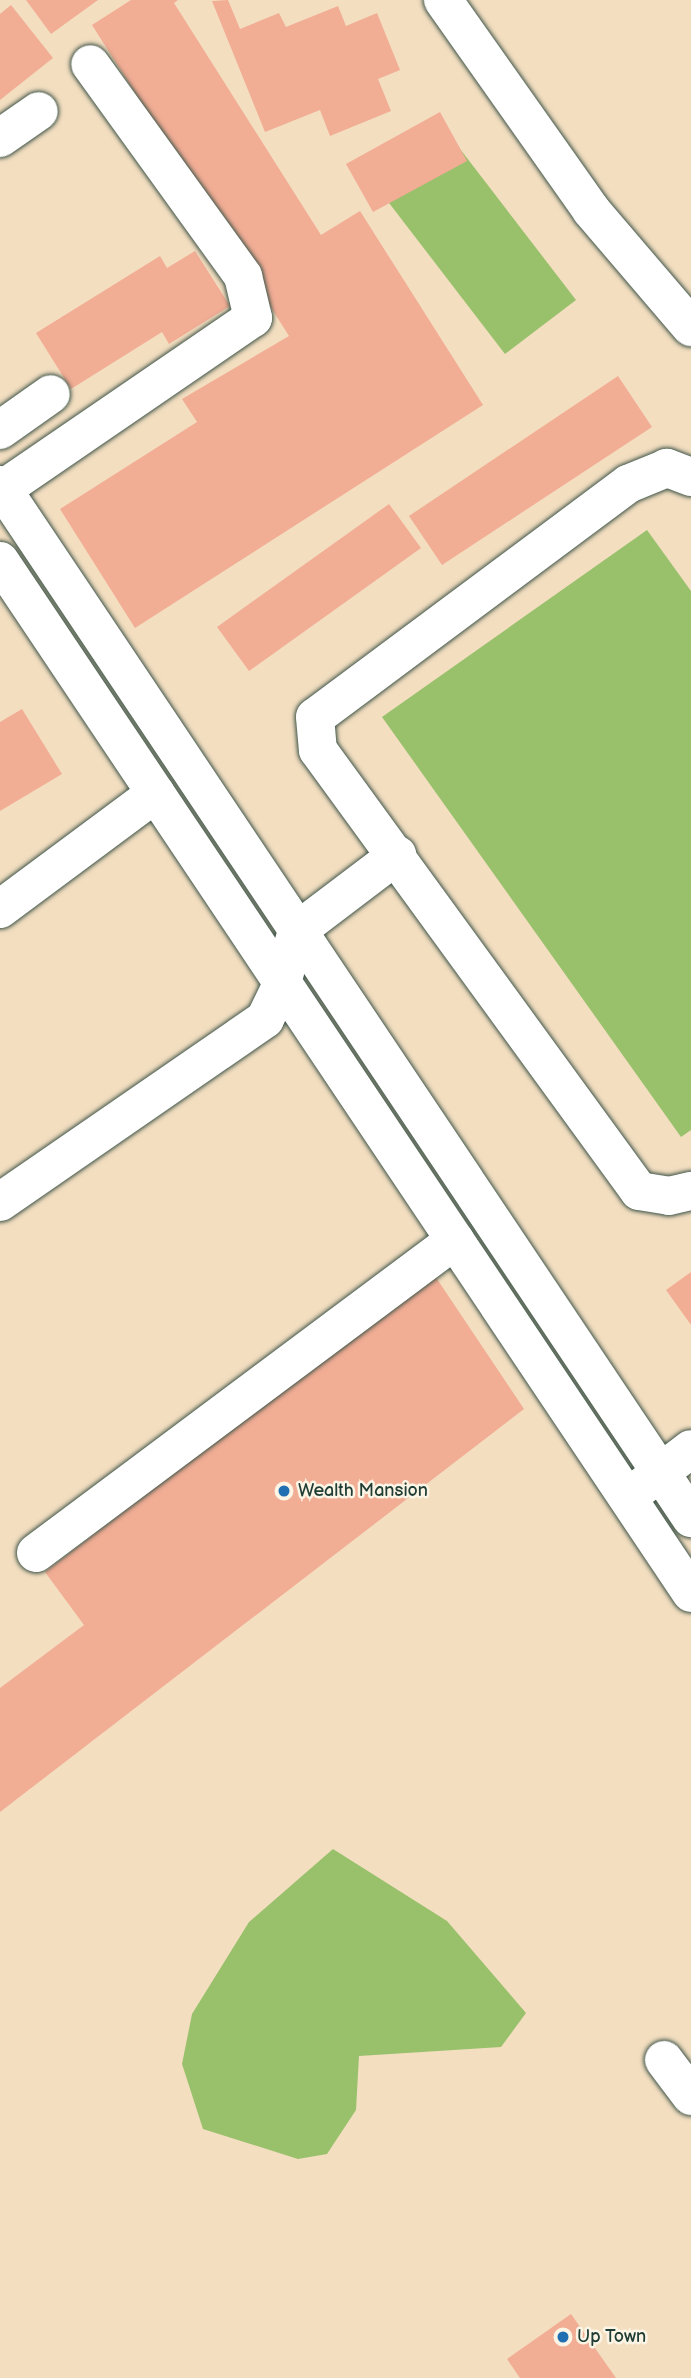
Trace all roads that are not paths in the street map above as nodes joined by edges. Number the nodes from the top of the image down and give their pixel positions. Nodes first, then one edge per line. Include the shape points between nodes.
1 (443, 0) edge
2 (90, 64) dead end
3 (39, 111) dead end
4 (0, 138) edge
5 (691, 327) edge
6 (51, 394) dead end
7 (0, 430) edge
8 (691, 477) edge
9 (1, 487) edge
10 (0, 561) edge
11 (156, 793) junction
12 (397, 855) junction
13 (0, 909) edge
14 (297, 931) junction
15 (281, 986) junction
16 (691, 1191) edge
17 (0, 1202) edge
18 (455, 1240) junction
19 (691, 1449) edge
20 (661, 1472) junction
21 (627, 1498) junction
22 (691, 1517) edge
23 (36, 1553) dead end
24 (691, 1593) edge
25 (664, 2060) dead end
26 (691, 2096) edge

1 - 5 street via 591,211
2 - 9 street via 243,276 253,318
3 - 4 street
6 - 7 street
8 - 12 street via 667,468 628,484 315,717 318,750
9 - 14 street
10 - 11 street
11 - 13 street
11 - 15 street
12 - 14 street
12 - 16 street via 639,1191 669,1196
14 - 15 street
14 - 20 street
15 - 17 street via 265,1019
15 - 18 street
18 - 21 street
18 - 23 street
19 - 20 street
20 - 21 street
20 - 22 street
21 - 24 street
25 - 26 street

